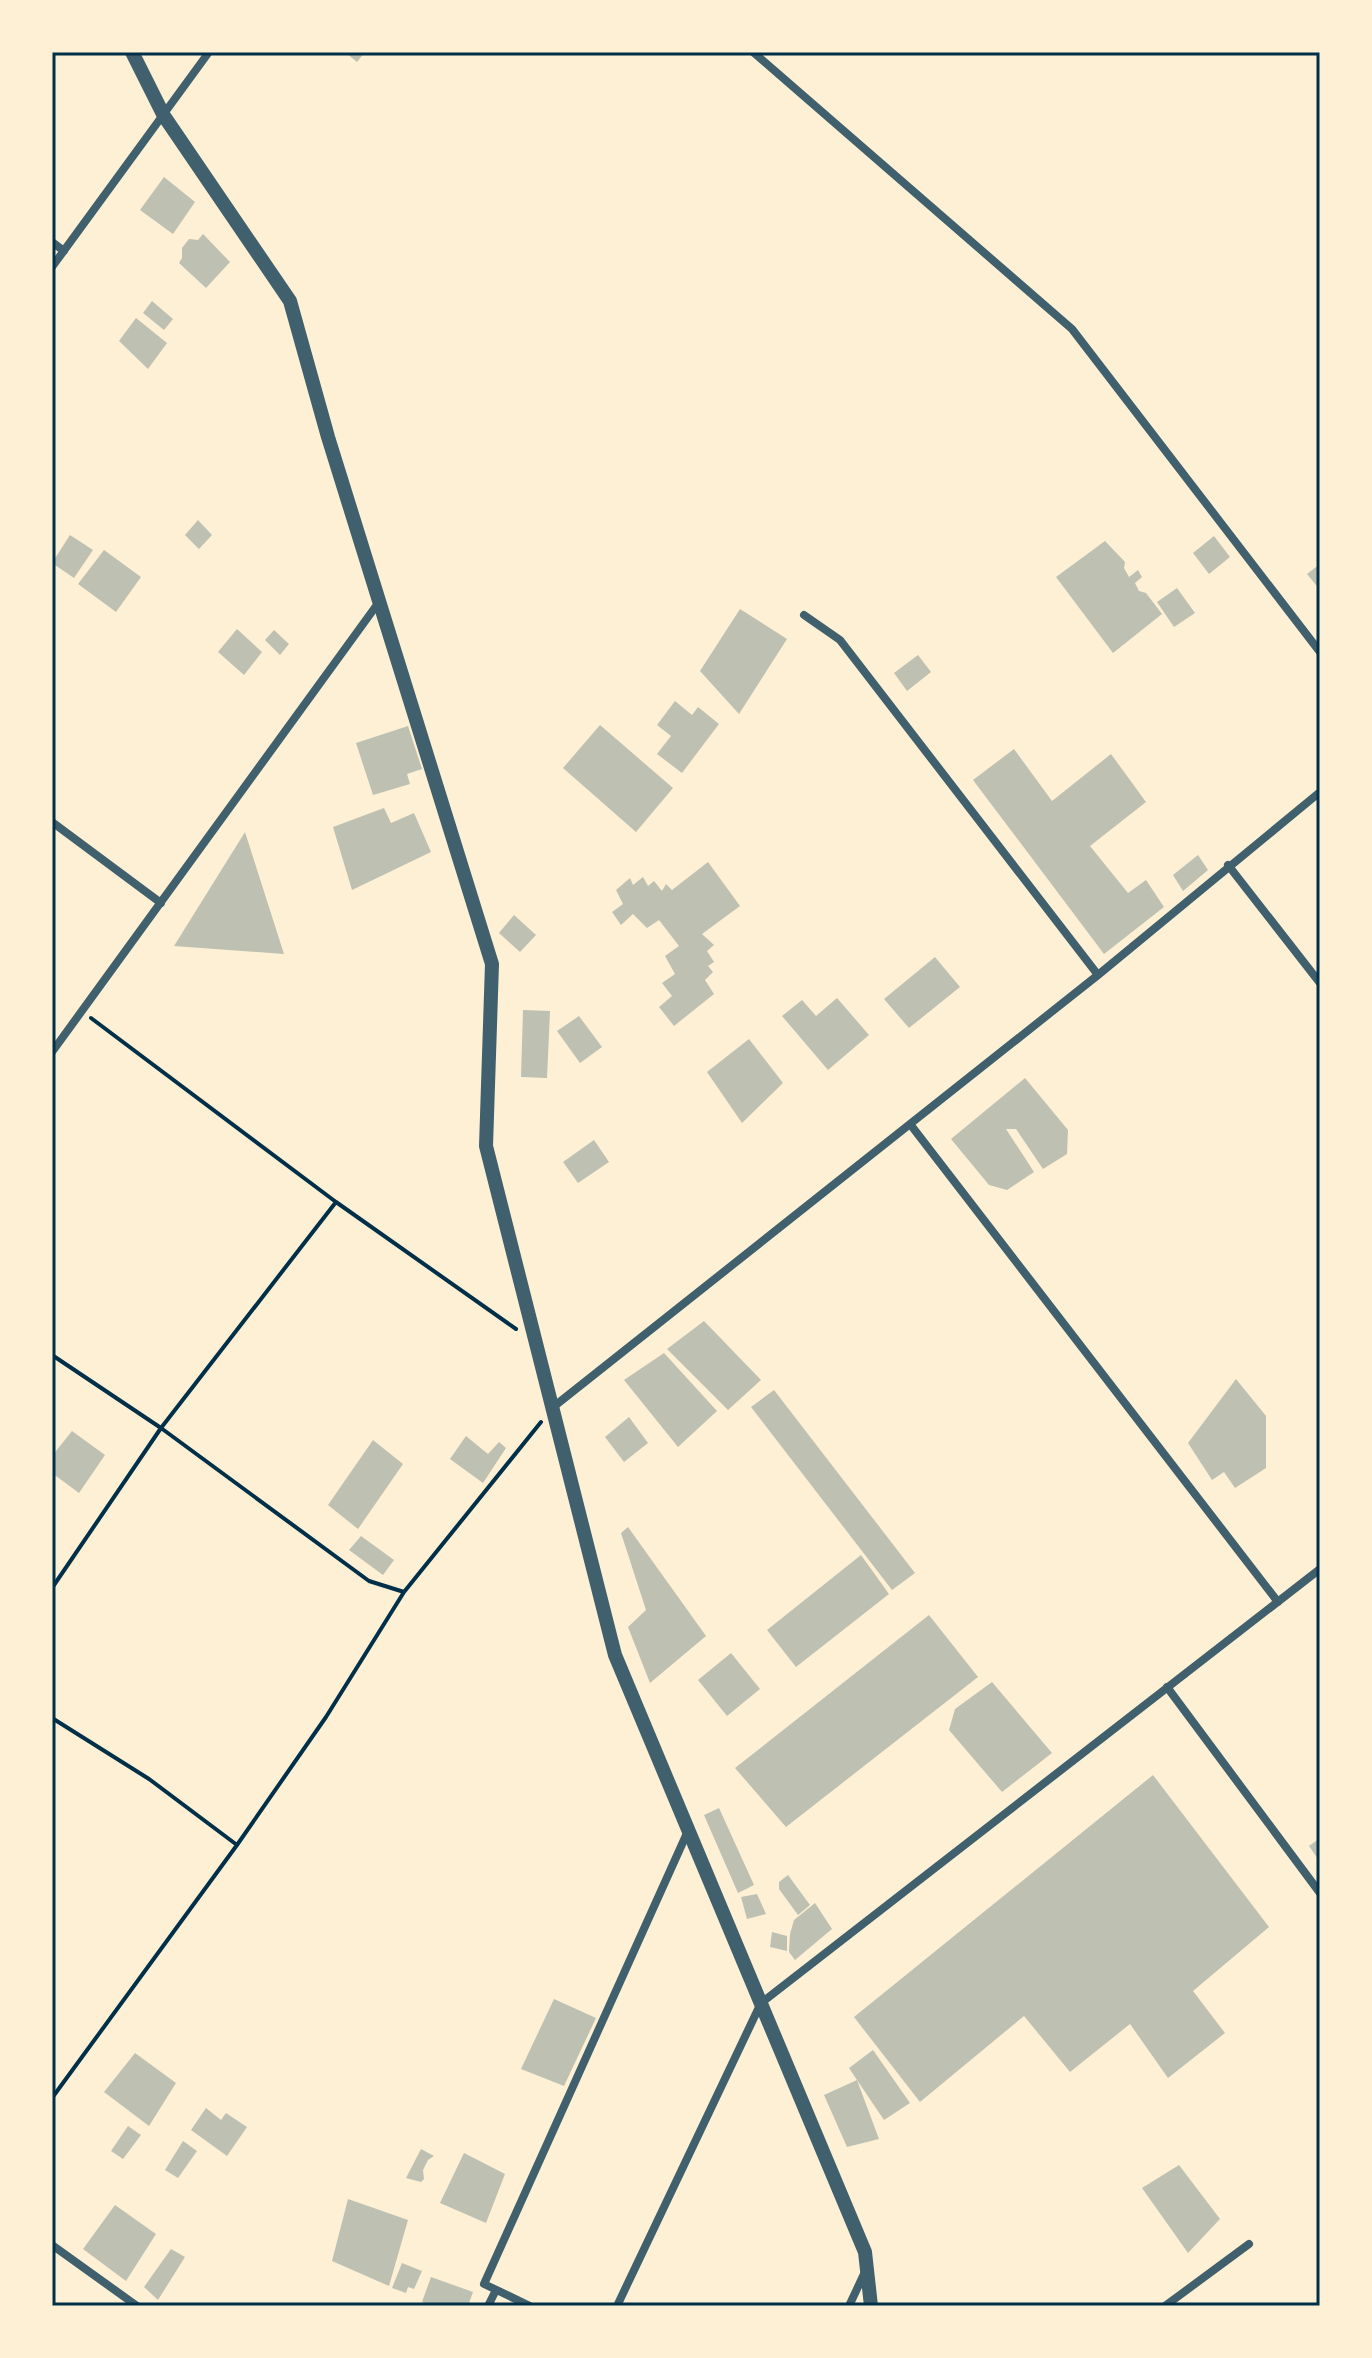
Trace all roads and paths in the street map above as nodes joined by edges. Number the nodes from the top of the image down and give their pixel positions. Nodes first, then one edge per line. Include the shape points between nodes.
1 (132, 52) edge
2 (209, 52) edge
3 (753, 52) edge
4 (164, 116) junction
5 (52, 242) edge
6 (64, 251) junction
7 (52, 267) edge
8 (379, 601) junction
9 (804, 615) dead end
10 (1320, 652) edge
11 (1320, 792) edge
12 (52, 822) edge
13 (1228, 865) junction
14 (161, 903) junction
15 (1098, 975) junction
16 (1320, 983) edge
17 (82, 1012) junction
18 (52, 1052) edge
19 (910, 1124) junction
20 (336, 1202) junction
21 (534, 1343) junction
22 (52, 1355) edge
23 (552, 1408) junction
24 (161, 1428) junction
25 (1320, 1569) edge
26 (52, 1588) edge
27 (404, 1592) junction
28 (1278, 1602) junction
29 (1167, 1687) junction
30 (52, 1718) edge
31 (688, 1830) junction
32 (237, 1845) junction
33 (1320, 1893) edge
34 (761, 2003) junction
35 (52, 2098) edge
36 (1249, 2244) dead end
37 (52, 2245) edge
38 (867, 2269) junction
39 (496, 2290) junction
40 (137, 2306) edge
41 (488, 2306) edge
42 (530, 2306) edge
43 (617, 2306) edge
44 (849, 2306) edge
45 (871, 2306) edge
46 (1165, 2306) edge

1 - 4 street
2 - 4 street
3 - 10 street via 1072,329
4 - 6 street
4 - 8 street via 290,301
5 - 6 street
6 - 7 street
8 - 14 street
8 - 21 street via 492,964 486,1146
9 - 15 street via 840,640
11 - 13 street
12 - 14 street
13 - 15 street
13 - 16 street
14 - 17 street
15 - 19 street
17 - 18 street
17 - 20 path
19 - 23 street
19 - 28 street
20 - 21 path
20 - 24 path
21 - 23 street
22 - 24 path
23 - 27 path
23 - 31 street via 615,1655
24 - 26 path
24 - 27 path via 369,1581
25 - 28 street
27 - 32 path
28 - 29 street
29 - 33 street
29 - 34 street
30 - 32 path via 149,1779
31 - 34 street
31 - 39 street via 484,2284
32 - 35 path
34 - 38 street via 865,2252
34 - 43 street
36 - 46 street
37 - 40 street
38 - 44 street
38 - 45 street
39 - 41 street
39 - 42 street

